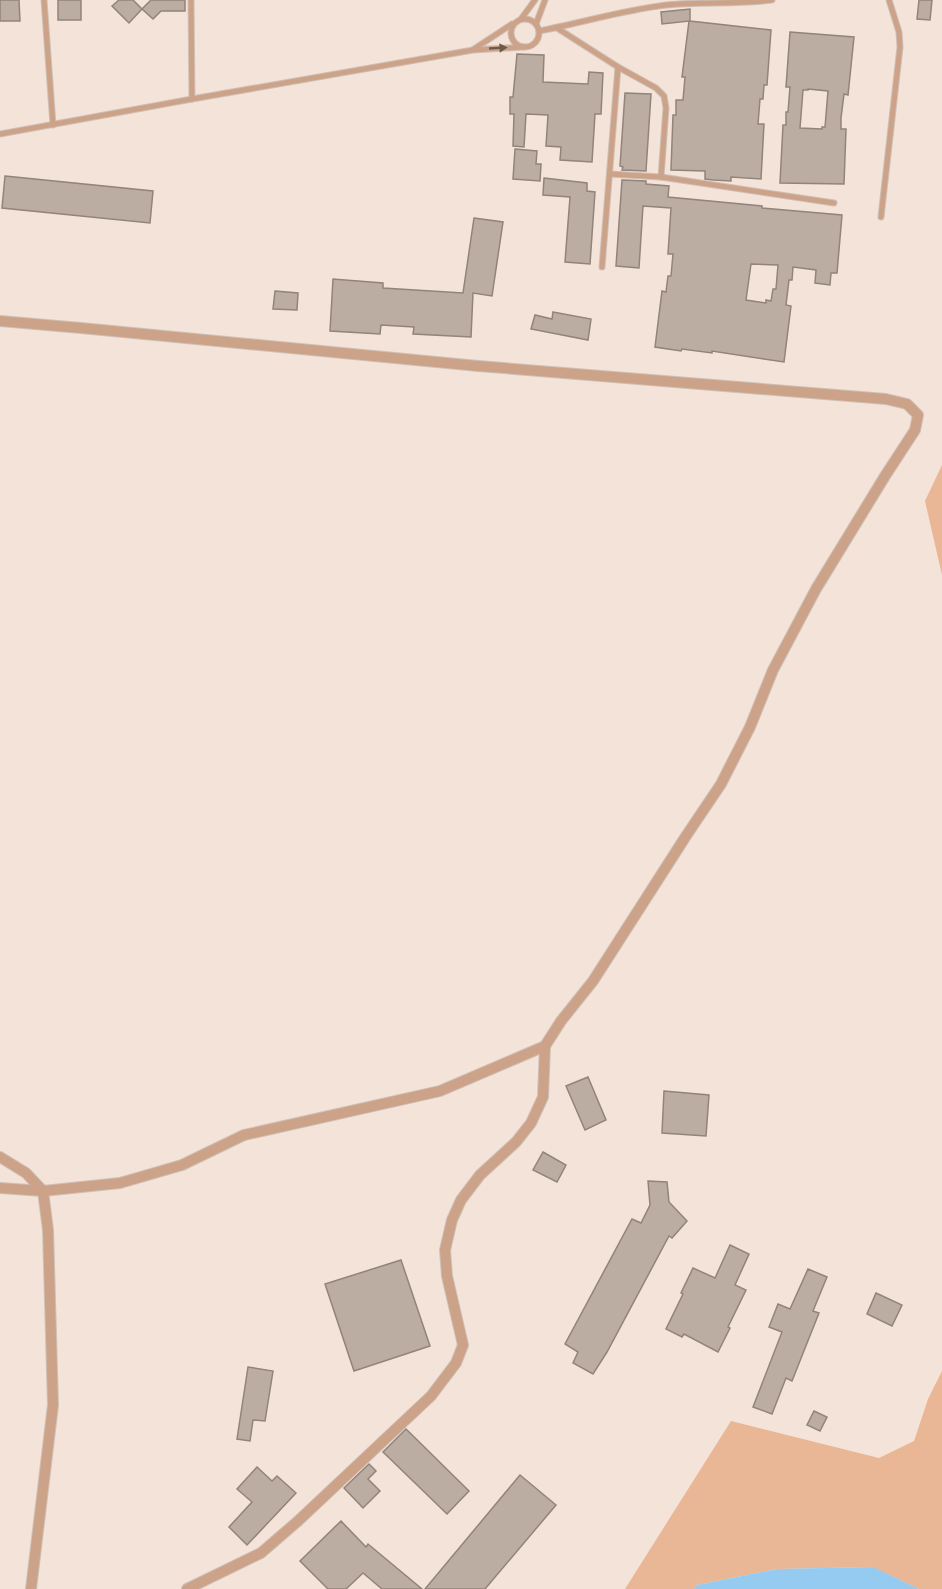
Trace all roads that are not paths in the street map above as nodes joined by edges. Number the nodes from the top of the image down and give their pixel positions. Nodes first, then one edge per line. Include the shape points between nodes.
1 (44, 0) edge
2 (191, 0) edge
3 (535, 0) edge
4 (545, 0) edge
5 (772, 0) edge
6 (889, 0) edge
7 (519, 20) junction
8 (536, 24) junction
9 (557, 28) junction
10 (539, 32) junction
11 (524, 47) junction
12 (473, 50) junction
13 (618, 67) junction
14 (192, 99) junction
15 (53, 125) junction
16 (0, 134) edge
17 (610, 174) junction
18 (661, 177) junction
19 (834, 202) dead end
20 (881, 217) dead end
21 (602, 267) dead end
22 (0, 321) edge
23 (545, 1046) junction
24 (0, 1157) edge
25 (0, 1188) edge
26 (44, 1191) junction
27 (31, 1589) edge
28 (187, 1589) edge

1 - 15 lane
2 - 14 lane
3 - 7 lane
4 - 8 lane
5 - 9 lane via 667,5
6 - 20 lane via 900,47
7 - 8 lane via 529,19
7 - 11 lane via 512,27 511,36 515,44
7 - 12 lane
8 - 10 lane
9 - 10 lane
9 - 13 lane
10 - 11 lane via 535,43
12 -> 11 lane
12 - 14 lane
13 - 17 lane
13 - 18 lane via 664,96
14 - 15 lane
15 - 16 lane
17 - 18 lane
17 - 21 lane
18 - 19 lane
22 - 23 street via 886,399 907,404 918,415 915,430 811,599 773,670 721,784 593,981
23 - 26 street via 440,1091 244,1135 182,1165 120,1183
23 - 28 street via 543,1097 531,1123 480,1175 452,1220 446,1250 447,1276 463,1346 456,1363 431,1396 261,1553
24 - 26 street via 26,1173
25 - 26 street
26 - 27 street via 53,1405

